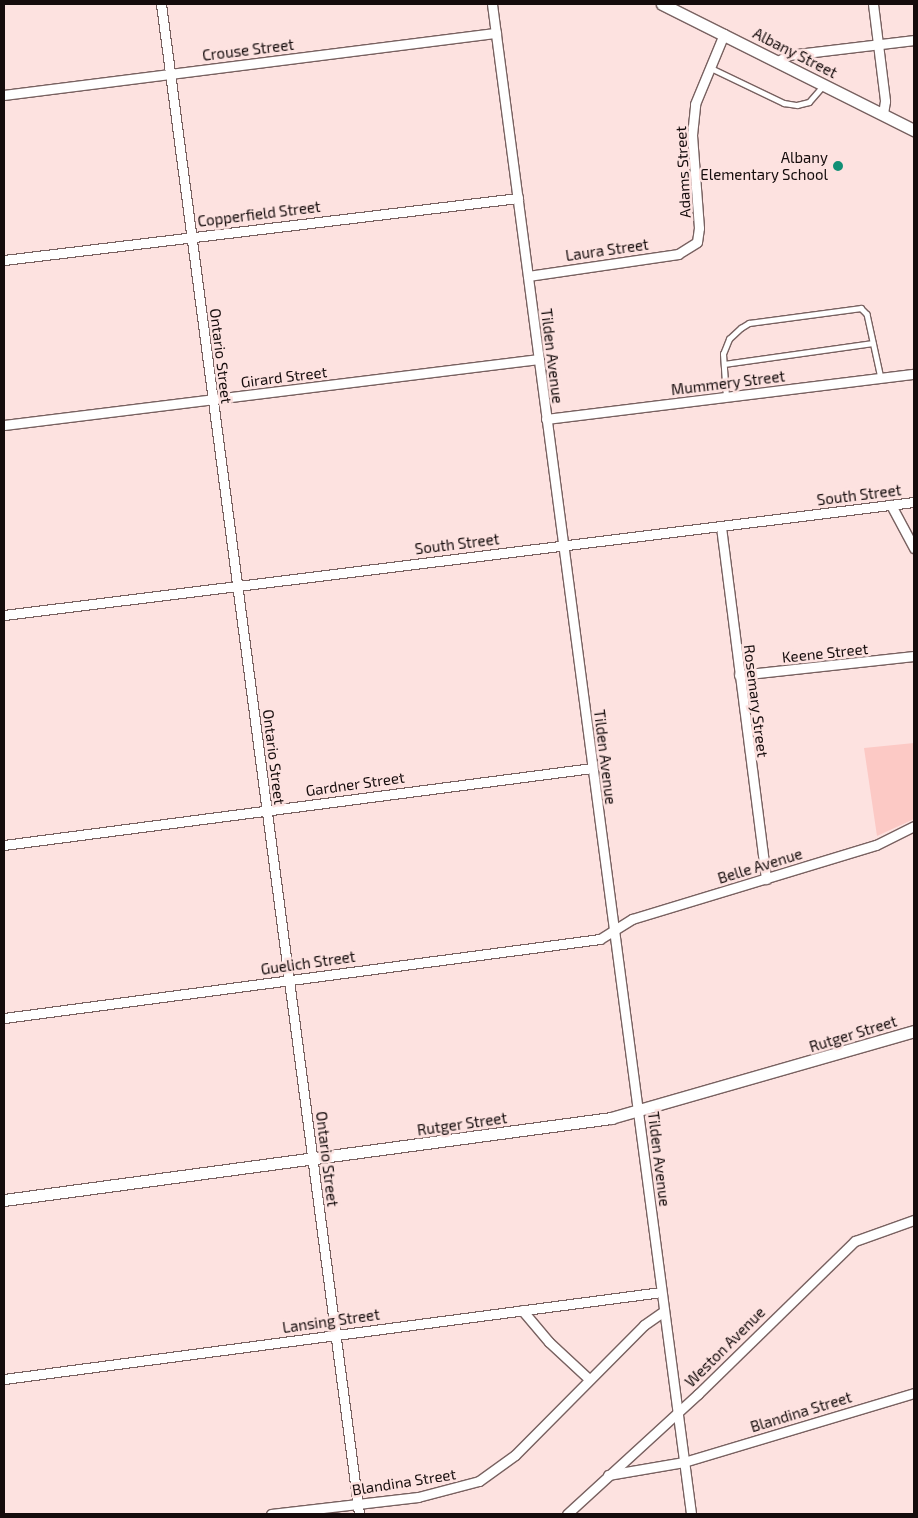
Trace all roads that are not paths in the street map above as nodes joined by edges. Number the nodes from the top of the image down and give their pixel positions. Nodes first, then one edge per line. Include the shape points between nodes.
1 (161, 4) edge
2 (492, 4) edge
3 (662, 4) edge
4 (873, 4) edge
5 (496, 34) junction
6 (724, 34) junction
7 (914, 40) edge
8 (878, 44) junction
9 (778, 61) junction
10 (709, 67) junction
11 (170, 74) junction
12 (825, 84) junction
13 (4, 95) edge
14 (883, 114) junction
15 (914, 130) edge
16 (518, 198) junction
17 (191, 236) junction
18 (688, 250) joint
19 (4, 260) edge
20 (528, 276) junction
21 (873, 344) junction
22 (539, 359) junction
23 (724, 364) junction
24 (914, 374) edge
25 (881, 378) junction
26 (726, 397) junction
27 (212, 400) junction
28 (546, 419) junction
29 (4, 425) edge
30 (914, 502) edge
31 (891, 505) junction
32 (720, 527) junction
33 (563, 545) junction
34 (914, 548) edge
35 (238, 586) junction
36 (4, 615) edge
37 (914, 656) edge
38 (739, 675) junction
39 (592, 768) junction
40 (267, 810) junction
41 (914, 826) edge
42 (4, 845) edge
43 (766, 879) junction
44 (614, 931) junction
45 (290, 979) junction
46 (4, 1018) edge
47 (914, 1031) edge
48 (639, 1111) junction
49 (313, 1158) junction
50 (4, 1200) edge
51 (914, 1220) edge
52 (661, 1292) junction
53 (522, 1310) junction
54 (664, 1311) junction
55 (336, 1334) junction
56 (4, 1379) edge
57 (589, 1380) junction
58 (914, 1392) edge
59 (678, 1412) junction
60 (684, 1462) junction
61 (608, 1475) junction
62 (358, 1503) junction
63 (271, 1514) edge
64 (359, 1514) edge
65 (567, 1514) edge
66 (691, 1514) edge

1 - 11 street, Ontario Street
2 - 5 street, Tilden Avenue
3 - 6 street, Albany Street
4 - 8 street
5 - 11 street, Crouse Street
5 - 16 street, Tilden Avenue
6 - 9 street, Albany Street
6 - 10 street, Adams Street
7 - 8 street
8 - 9 street via 789,55
8 - 14 street via 885,101
9 - 12 street, Albany Street
10 - 12 lane via 784,103 797,105 809,102
10 - 18 street, Adams Street via 695,104 692,135 699,228 697,242
11 - 13 street, Crouse Street
11 - 17 street, Ontario Street
12 - 14 street, Albany Street
14 - 15 street, Albany Street
16 - 17 street, Copperfield Street
16 - 20 street, Tilden Avenue
17 - 19 street, Copperfield Street
17 - 27 street, Ontario Street
18 - 20 street, Laura Street
20 - 22 street, Tilden Avenue
21 - 23 lane
21 - 23 lane via 867,314 861,308 786,318 741,328 729,339 723,354
21 - 25 lane
22 - 27 street, Girard Street
22 - 28 street, Tilden Avenue
23 - 26 lane
24 - 25 street, Mummery Street
25 - 26 street, Mummery Street
26 - 28 street, Mummery Street
27 - 29 street, Girard Street
27 - 35 street, Ontario Street
28 - 33 street, Tilden Avenue
30 - 31 street, South Street
31 - 32 street, South Street
31 - 34 street
32 - 33 street, South Street
32 - 38 street, Rosemary Street
33 - 35 street, South Street
33 - 39 street, Tilden Avenue
35 - 36 street, South Street
35 - 40 street, Ontario Street
37 - 38 street, Keene Street
38 - 43 street, Rosemary Street
39 - 40 street, Gardner Street
39 - 44 street, Tilden Avenue
40 - 42 street, Gardner Street
40 - 45 street, Ontario Street
41 - 43 street, Belle Avenue via 876,845
43 - 44 street, Belle Avenue via 632,919
44 - 45 street, Guelich Street via 600,939
44 - 48 street, Tilden Avenue
45 - 46 street, Guelich Street
45 - 49 street, Ontario Street
47 - 48 street, Rutger Street
48 - 49 street, Rutger Street via 553,1127
48 - 52 street, Tilden Avenue
49 - 50 street, Rutger Street
49 - 55 street, Ontario Street
51 - 59 street, Weston Avenue via 855,1241
52 - 53 street, Lansing Street
52 - 54 street, Tilden Avenue
53 - 55 street, Lansing Street
53 - 57 street via 549,1342
54 - 57 street, Blandina Street via 644,1325
54 - 59 street, Tilden Avenue
55 - 56 street, Lansing Street
55 - 62 street, Ontario Street
57 - 62 street, Blandina Street via 515,1455 479,1481 418,1497
58 - 60 street, Blandina Street
59 - 60 street, Tilden Avenue
59 - 61 street, Weston Avenue
60 - 61 street, Blandina Street
60 - 66 street, Tilden Avenue
61 - 65 street, Weston Avenue
62 - 63 street, Blandina Street
62 - 64 street, Ontario Street

